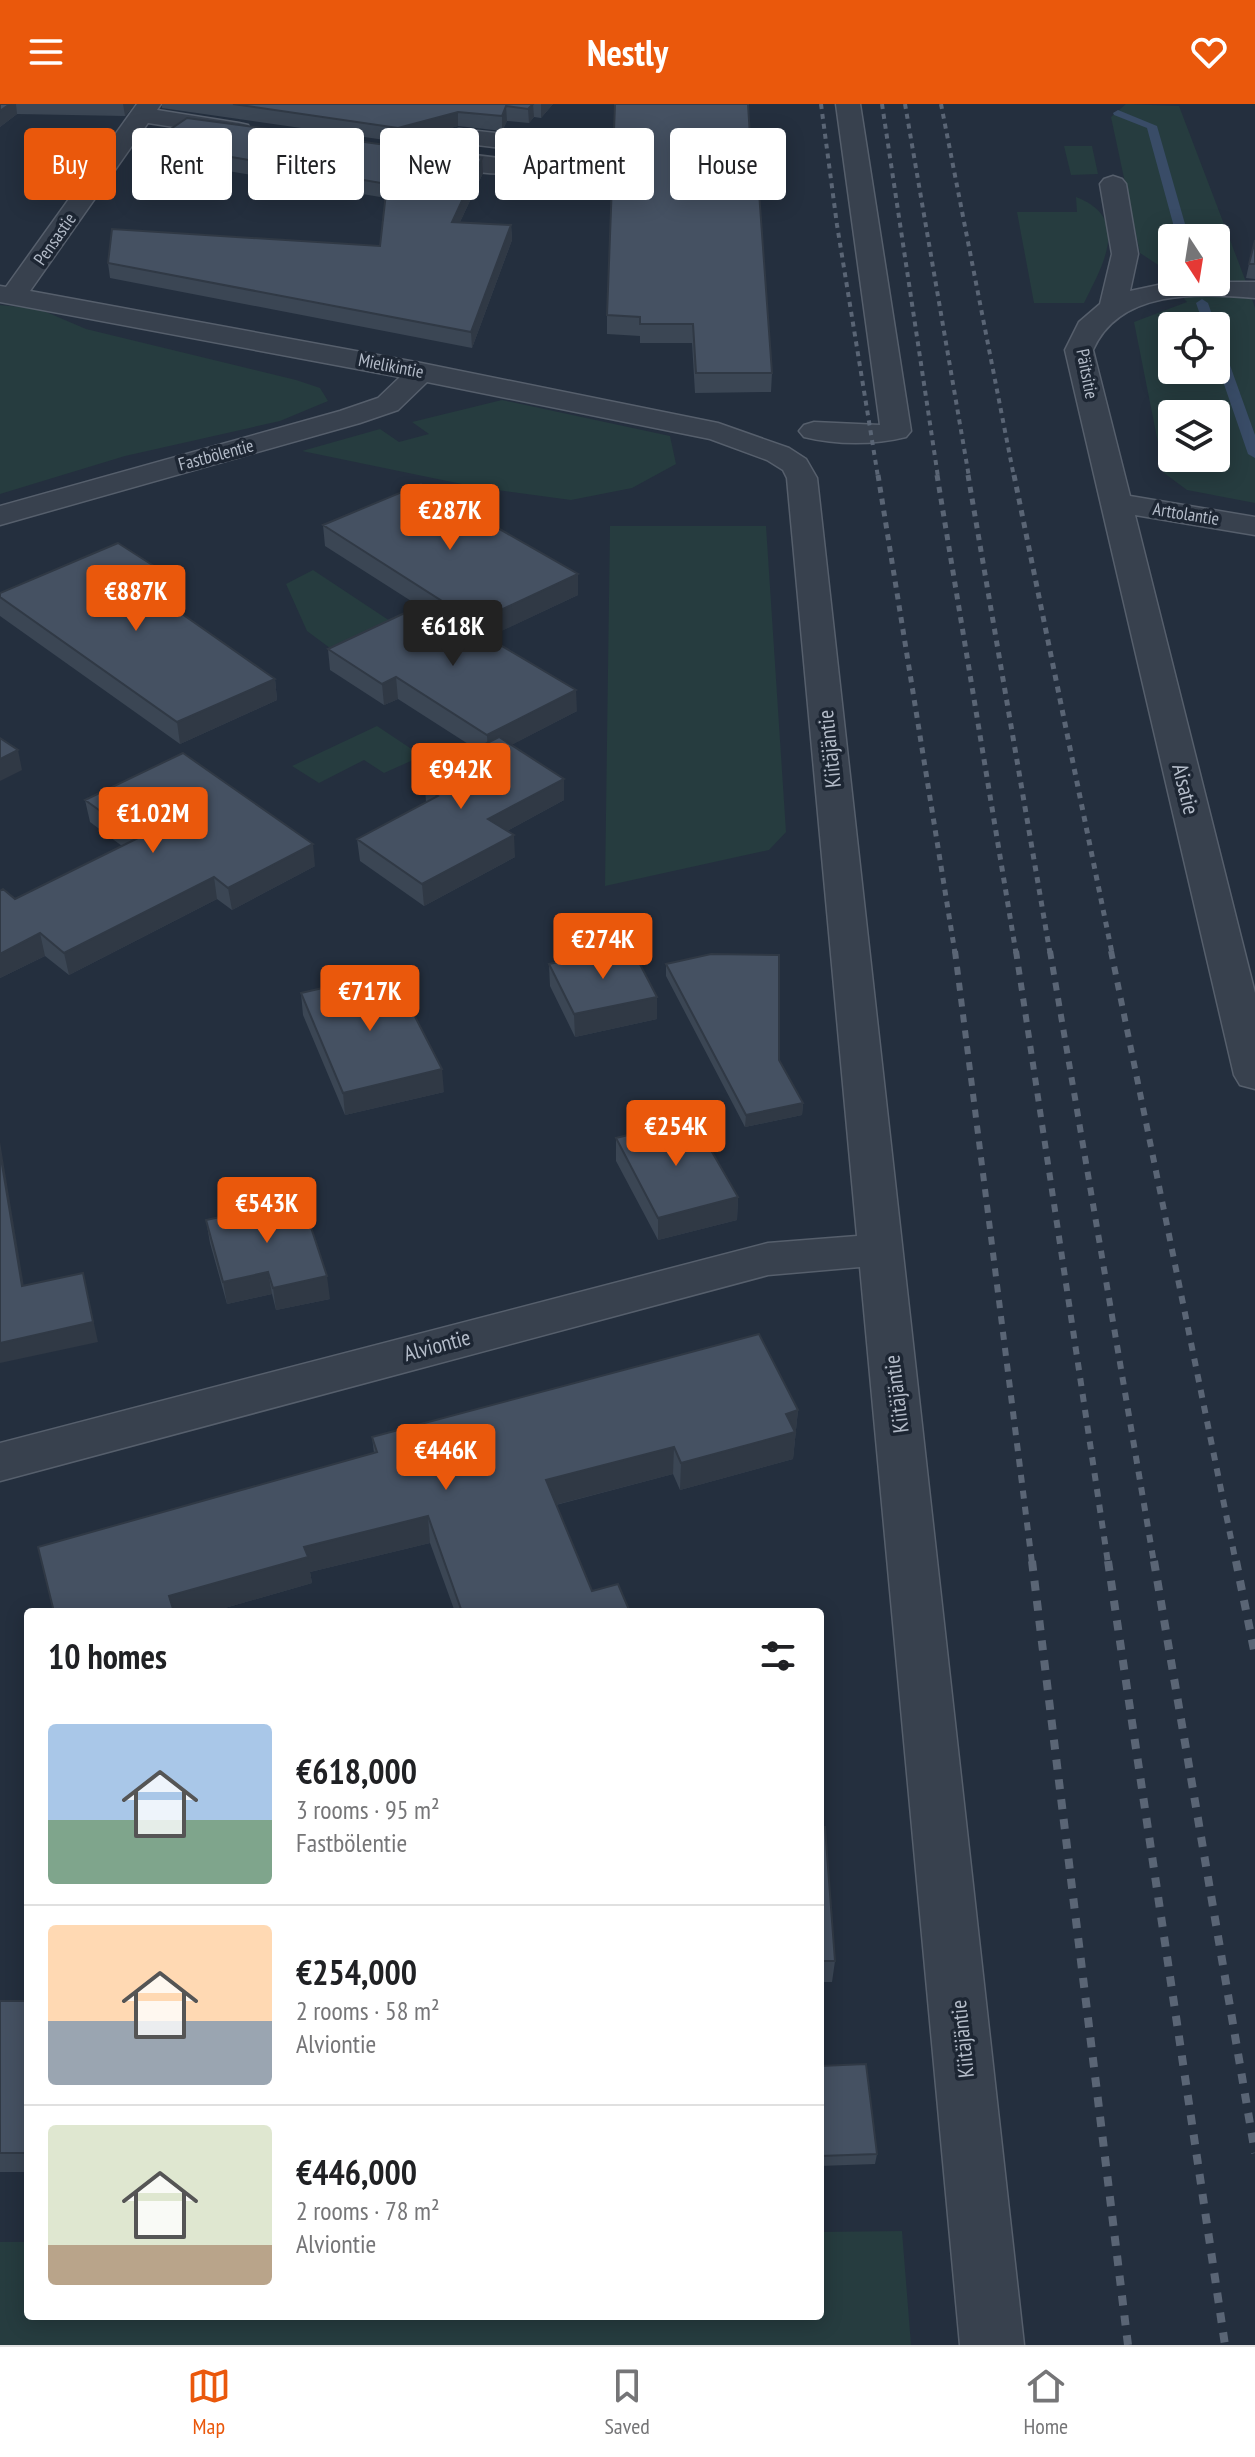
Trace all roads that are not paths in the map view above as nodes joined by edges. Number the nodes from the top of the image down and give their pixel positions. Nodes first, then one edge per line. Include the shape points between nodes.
1 (848, 104) edge
2 (146, 109) edge
3 (248, 130) edge
4 (369, 149) edge
5 (380, 151) edge
6 (1113, 184) dead end
7 (1255, 290) edge
8 (7, 295) edge
9 (1113, 305) junction
10 (421, 372) junction
11 (796, 442) junction
12 (1116, 503) junction
13 (0, 516) edge
14 (1255, 526) edge
15 (1255, 1075) edge
16 (879, 1251) junction
17 (0, 1462) edge
18 (992, 2345) edge

1 - 11 street via 896,431
2 - 3 street
2 - 8 street, Pensastie
4 - 5 street
6 - 9 street via 1125,254
7 - 9 street, Päitsitie via 1164,291
8 - 10 street, Mielikintie
9 - 12 street, Päitsitie via 1083,333 1079,350
10 - 11 street, Mielikintie via 718,432
10 - 13 street, Fastbölentie via 388,404 350,417
11 - 16 street, Kiitäjäntie
12 - 14 street, Arttolantie
12 - 15 street, Aisatie
16 - 17 street, Alviontie via 768,1259
16 - 18 street, Kiitäjäntie

